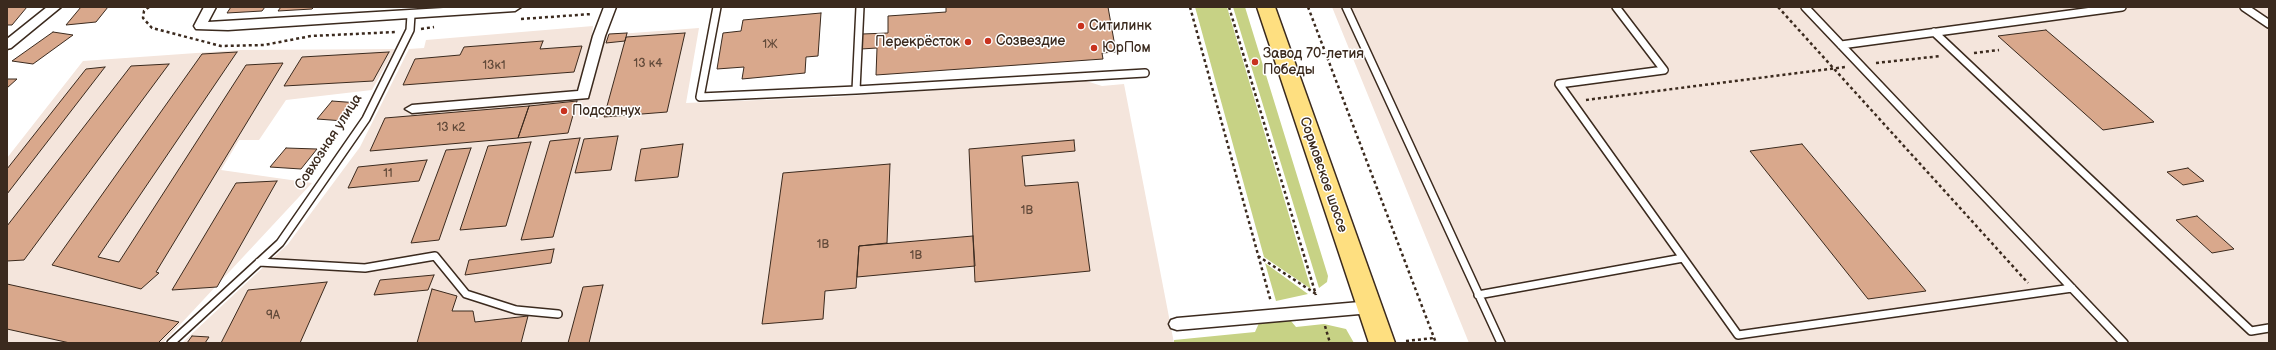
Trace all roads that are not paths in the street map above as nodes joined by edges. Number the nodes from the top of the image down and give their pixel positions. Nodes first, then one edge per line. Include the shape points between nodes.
1 (55, 7) edge
2 (210, 7) edge
3 (515, 7) edge
4 (610, 7) edge
5 (716, 7) edge
6 (860, 7) edge
7 (1266, 7) edge
8 (1346, 7) edge
9 (1616, 7) edge
10 (1805, 7) edge
11 (2122, 7) edge
12 (2244, 7) edge
13 (495, 8) edge
14 (2098, 8) edge
15 (411, 15) junction
16 (2269, 24) edge
17 (1934, 32) junction
18 (7, 45) edge
19 (1841, 45) junction
20 (1145, 73) dead end
21 (856, 90) junction
22 (412, 109) dead end
23 (1683, 258) junction
24 (259, 262) junction
25 (2072, 288) junction
26 (1478, 295) junction
27 (1371, 307) junction
28 (558, 314) dead end
29 (1177, 324) dead end
30 (2269, 328) edge
31 (171, 343) edge
32 (1382, 343) edge
33 (1501, 343) edge
34 (2124, 343) edge

1 - 18 street
2 - 15 street via 200,26
3 - 13 street
4 - 22 street via 599,36 583,95
5 - 21 lane via 700,97
6 - 21 lane
7 - 27 main road, Сормовское шоссе
8 - 26 lane
9 - 23 lane via 1664,70 1559,84
10 - 19 lane
11 - 14 lane
12 - 16 lane
13 - 15 street
14 - 17 lane
15 - 24 lane, Совхозная улица via 410,30 366,119 280,242
17 - 19 lane
17 - 30 lane via 2251,331
19 - 25 lane
20 - 21 lane
23 - 25 lane via 1738,335
23 - 26 lane
24 - 28 lane via 365,268 435,256 466,294 516,310
24 - 31 lane, Совхозная улица
25 - 34 lane
26 - 33 lane
27 - 29 street
27 - 32 main road, Сормовское шоссе

